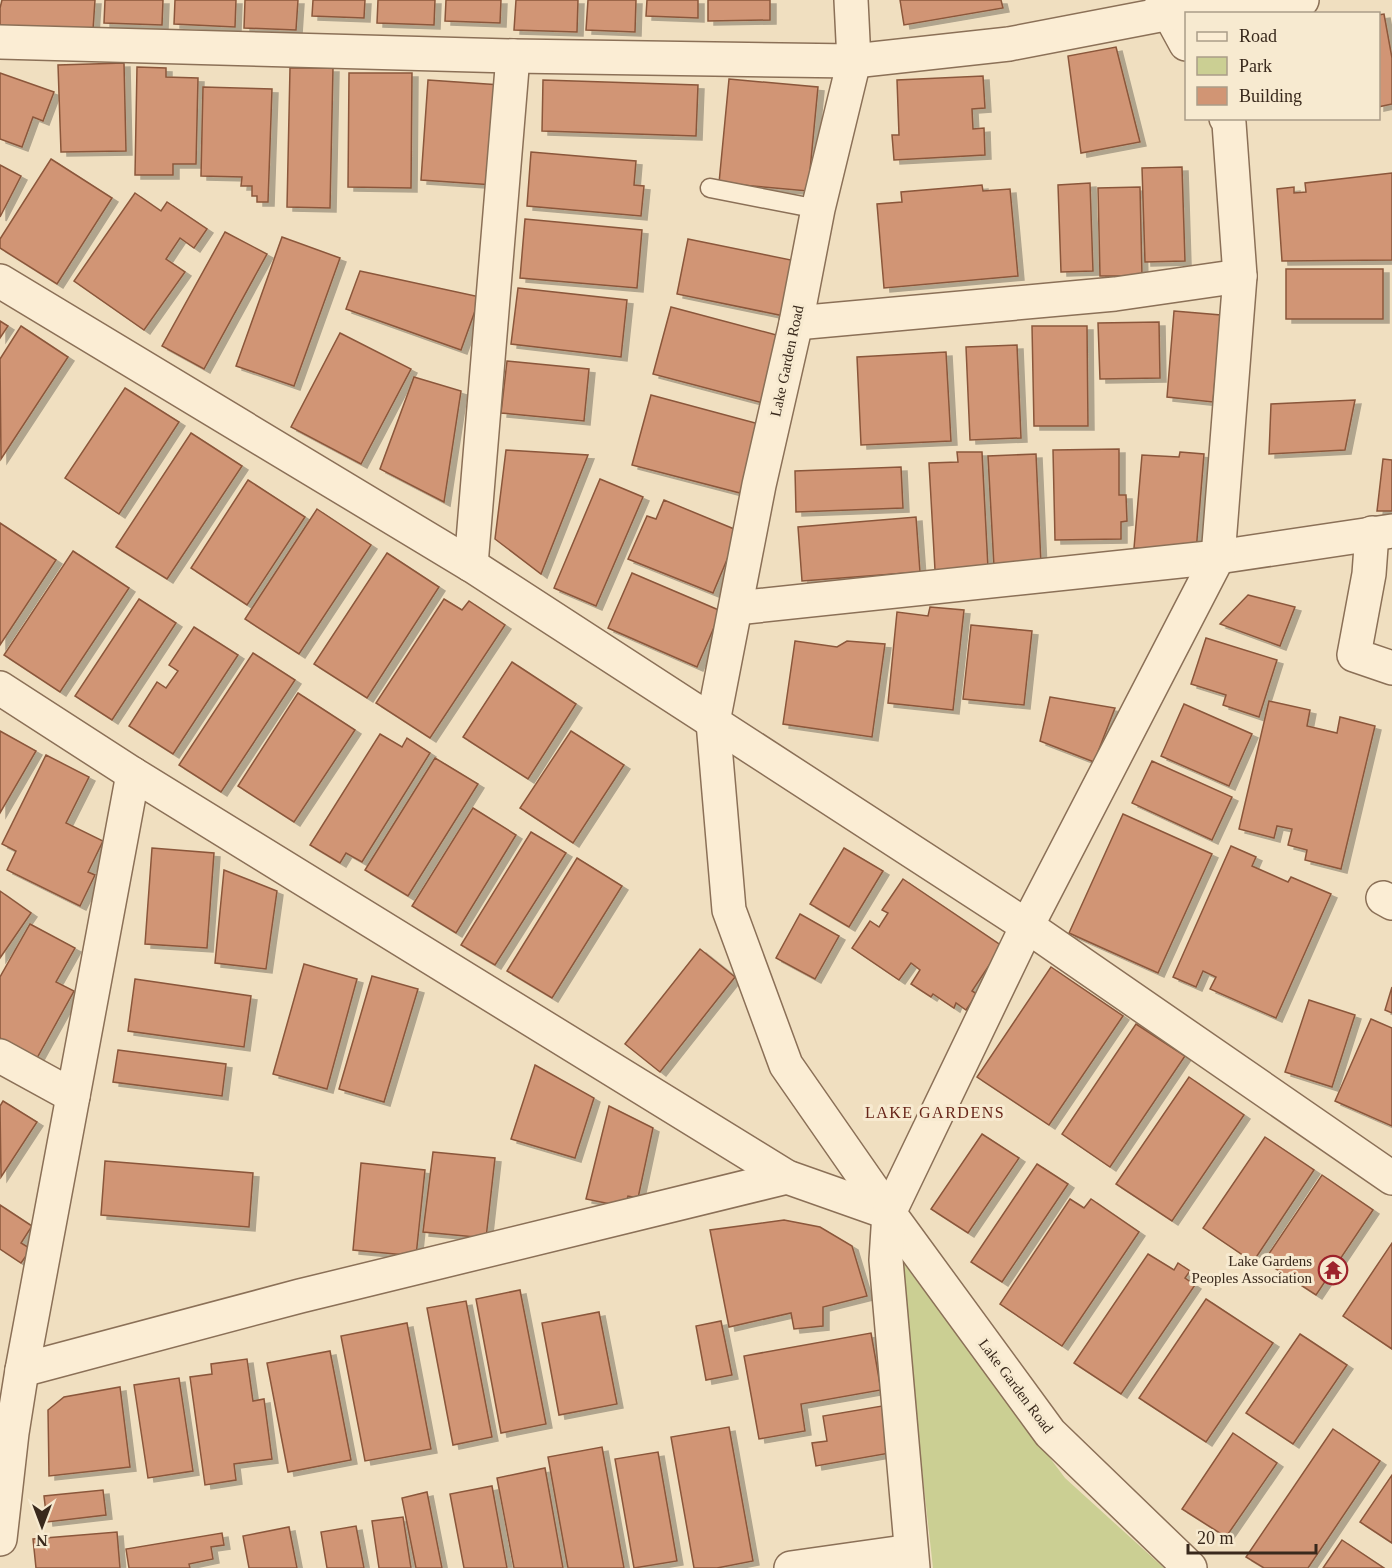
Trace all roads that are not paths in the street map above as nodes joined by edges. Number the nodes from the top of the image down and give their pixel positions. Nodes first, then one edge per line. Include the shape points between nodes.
1 (851, 0) edge
2 (1302, 0) edge
3 (1166, 7) edge
4 (0, 42) edge
5 (1185, 42) edge
6 (513, 56) junction
7 (854, 61) junction
8 (1227, 120) edge
9 (710, 188) dead end
10 (818, 209) junction
11 (1240, 276) junction
12 (0, 281) edge
13 (796, 323) junction
14 (1382, 532) edge
15 (1218, 557) junction
16 (471, 565) junction
17 (736, 608) junction
18 (1392, 668) edge
19 (0, 688) edge
20 (714, 722) junction
21 (133, 774) junction
22 (1027, 926) junction
23 (0, 1056) edge
24 (73, 1096) junction
25 (1389, 1167) edge
26 (788, 1178) junction
27 (889, 1213) junction
28 (22, 1371) junction
29 (6, 1428) edge
30 (0, 1539) edge
31 (912, 1559) edge
32 (791, 1568) edge
33 (1190, 1568) edge

1 - 7 street, Lake Garden Road
2 - 3 street
3 - 5 street
3 - 7 street via 1009,44
4 - 6 street
6 - 7 street
6 - 16 street
7 - 10 street, Lake Garden Road
8 - 11 street
9 - 10 lane
10 - 13 street, Lake Garden Road
11 - 13 street via 1115,294
11 - 15 street
12 - 16 street
13 - 17 street, Lake Garden Road
14 - 15 street
14 - 18 street via 1369,574 1354,655
15 - 17 street
15 - 22 street
16 - 20 street
17 - 20 street, Lake Garden Road
19 - 21 street
20 - 22 street
20 - 27 street, Lake Garden Road via 729,910 786,1065
21 - 24 street
21 - 26 street
22 - 25 street
22 - 27 street
23 - 24 street
24 - 28 street
26 - 27 street
26 - 28 street via 300,1296
27 - 31 street via 886,1260
27 - 33 street, Lake Garden Road via 1050,1433
28 - 29 street
29 - 30 street
31 - 32 street

